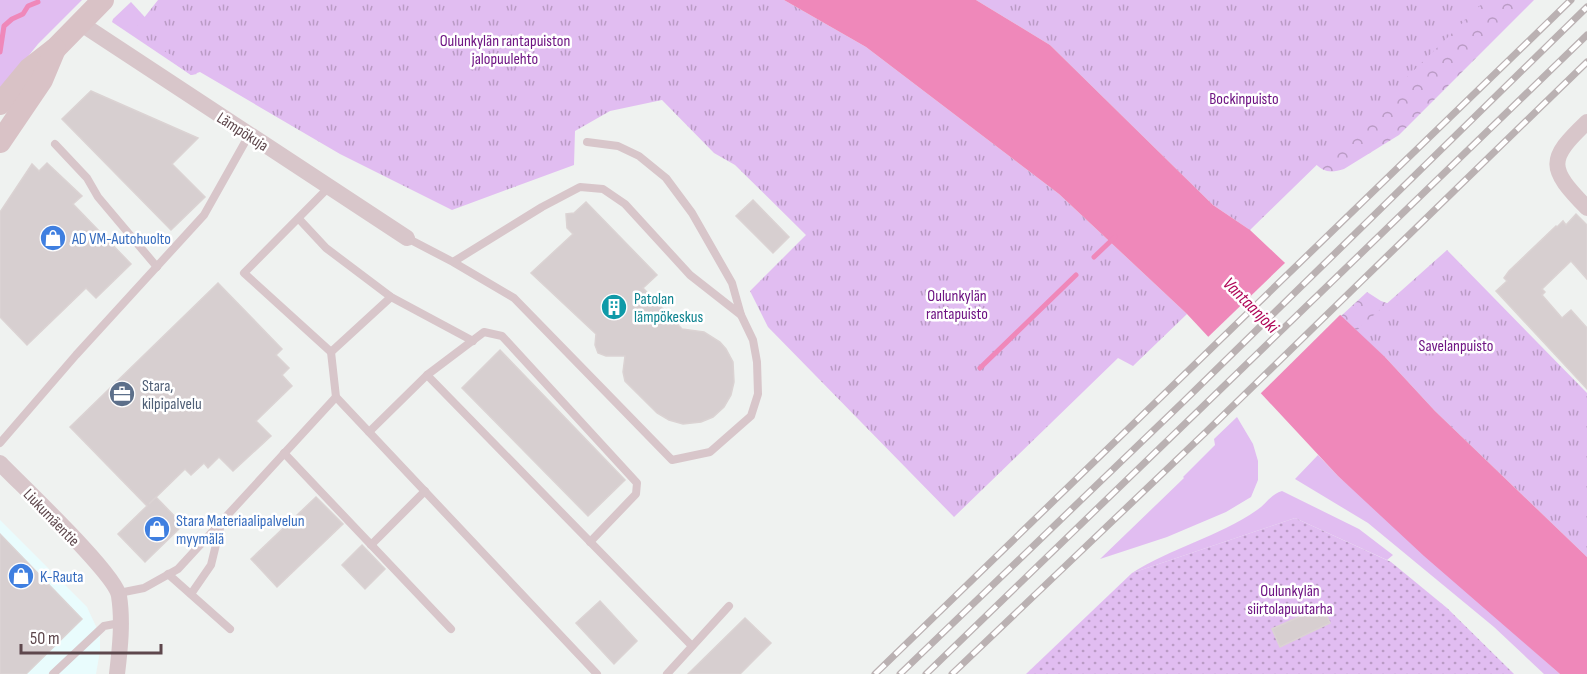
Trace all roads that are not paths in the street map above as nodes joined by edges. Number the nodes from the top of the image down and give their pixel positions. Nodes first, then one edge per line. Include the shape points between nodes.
1 (103, 0) edge
2 (80, 23) junction
3 (56, 48) junction
4 (0, 104) edge
5 (1587, 122) edge
6 (249, 135) junction
7 (0, 142) edge
8 (587, 142) dead end
9 (55, 144) dead end
10 (329, 187) junction
11 (1587, 208) edge
12 (298, 219) junction
13 (406, 238) joint
14 (453, 262) junction
15 (157, 267) junction
16 (391, 297) junction
17 (741, 315) junction
18 (473, 341) junction
19 (331, 352) junction
20 (427, 375) junction
21 (336, 397) junction
22 (369, 432) junction
23 (0, 443) edge
24 (284, 453) junction
25 (0, 464) edge
26 (425, 491) junction
27 (222, 521) junction
28 (590, 542) junction
29 (371, 545) junction
30 (168, 574) junction
31 (119, 594) junction
32 (191, 594) junction
33 (729, 606) dead end
34 (120, 623) junction
35 (230, 629) dead end
36 (451, 629) dead end
37 (692, 646) junction
38 (53, 674) edge
39 (117, 674) edge
40 (597, 674) edge
41 (667, 674) edge

1 - 2 main road
2 - 3 main road
2 - 6 street, Lämpökuja
3 - 4 main road via 29,69
3 - 7 main road via 42,80
5 - 11 street via 1561,148 1558,159 1564,184
6 - 10 street, Lämpökuja
6 - 15 lane via 204,215
8 - 17 lane via 618,146 639,156 666,178 692,213 732,283
9 - 15 lane
10 - 12 lane
10 - 13 street, Lämpökuja
12 - 16 lane via 326,248
12 - 19 lane via 244,273
13 - 14 lane
14 - 17 lane via 580,187 603,189 625,204 690,275
14 - 17 lane via 514,298 672,460 710,452 751,416 758,394 758,362
15 - 23 lane
16 - 18 lane
16 - 19 lane
18 - 20 lane
18 - 28 lane via 484,332 502,336 638,483 636,494
19 - 21 lane
20 - 22 lane
20 - 28 lane
21 - 22 lane
21 - 24 lane
22 - 26 lane
24 - 27 lane
24 - 29 lane
25 - 31 street, Liukumäentie via 95,560
26 - 29 lane
26 - 40 lane
27 - 30 lane via 178,569
27 - 32 lane via 211,565
28 - 37 lane
29 - 36 lane
30 - 31 lane via 144,588
30 - 32 lane
31 - 34 street
32 - 35 lane
33 - 37 lane
34 - 38 lane via 104,626
34 - 39 street
37 - 41 lane

